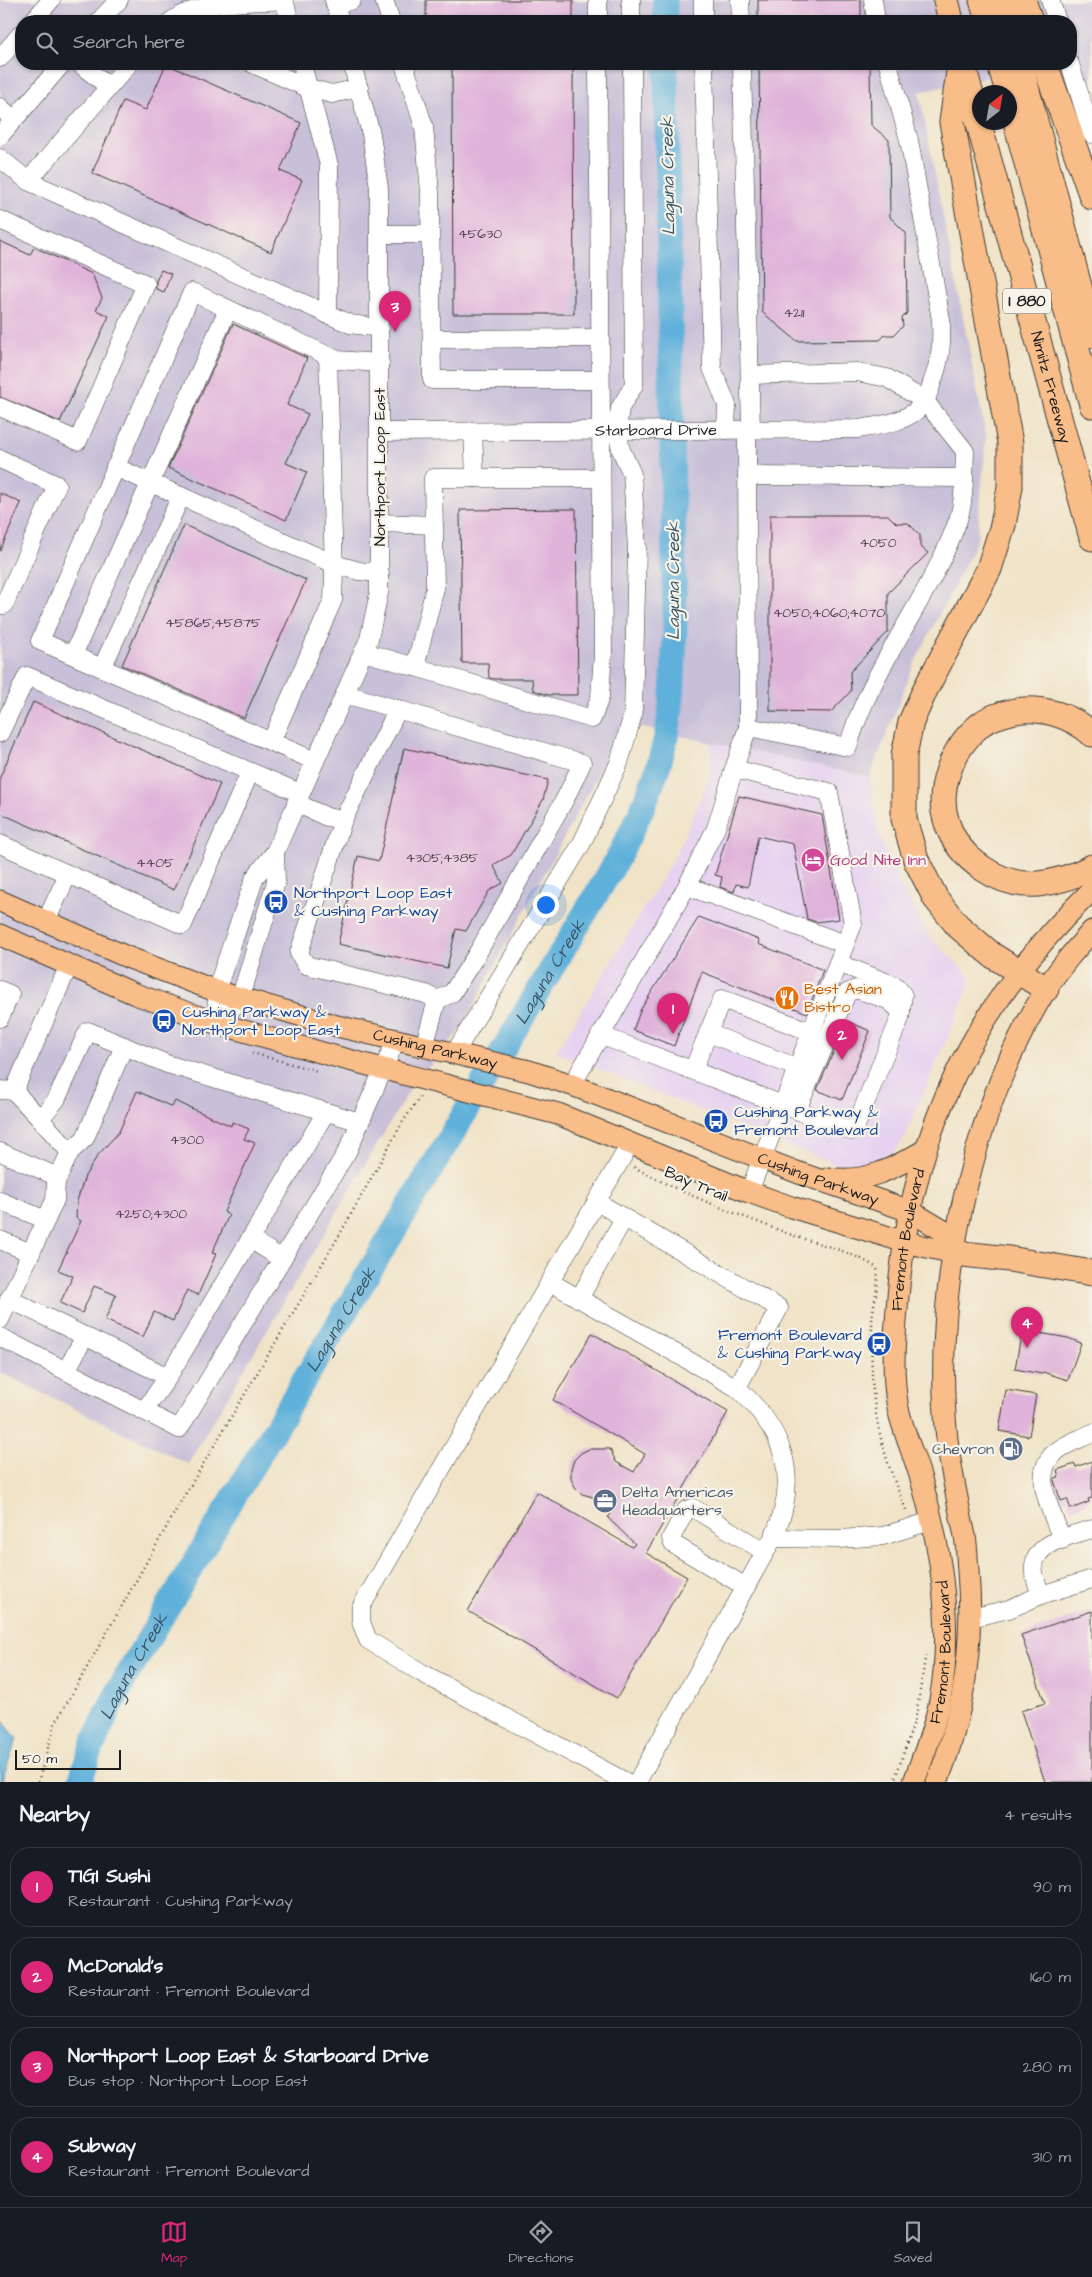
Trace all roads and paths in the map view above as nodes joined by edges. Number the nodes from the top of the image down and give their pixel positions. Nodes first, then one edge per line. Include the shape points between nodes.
1 (51, 0) edge
2 (119, 0) edge
3 (384, 0) edge
4 (598, 0) edge
5 (631, 0) edge
6 (703, 0) edge
7 (740, 0) edge
8 (873, 0) edge
9 (946, 0) edge
10 (982, 0) edge
11 (1003, 0) edge
12 (1023, 0) edge
13 (1050, 0) edge
14 (37, 15) edge
15 (105, 15) edge
16 (180, 15) edge
17 (288, 15) edge
18 (389, 15) edge
19 (598, 15) edge
20 (631, 15) edge
21 (703, 15) edge
22 (741, 15) edge
23 (875, 15) edge
24 (950, 15) edge
25 (986, 15) edge
26 (1007, 15) edge
27 (1028, 15) edge
28 (1055, 15) edge
29 (15, 41) edge
30 (0, 58) edge
31 (57, 70) edge
32 (87, 70) edge
33 (123, 70) edge
34 (267, 70) edge
35 (304, 70) edge
36 (354, 70) edge
37 (406, 70) edge
38 (598, 70) edge
39 (632, 70) edge
40 (704, 70) edge
41 (742, 70) edge
42 (890, 70) edge
43 (960, 70) edge
44 (963, 70) edge
45 (1002, 70) edge
46 (1022, 70) edge
47 (1047, 70) edge
48 (1073, 70) edge
49 (1006, 85) edge
50 (108, 87) junction
51 (308, 88) junction
52 (359, 88) junction
53 (1085, 91) edge
54 (0, 107) edge
55 (14, 120) junction
56 (1017, 126) edge
57 (1092, 134) edge
58 (0, 136) edge
59 (0, 158) edge
60 (28, 181) junction
61 (1092, 197) edge
62 (0, 220) edge
63 (379, 234) junction
64 (430, 234) junction
65 (228, 309) junction
66 (328, 315) junction
67 (380, 328) junction
68 (1092, 335) edge
69 (600, 338) junction
70 (432, 340) junction
71 (328, 356) junction
72 (380, 363) junction
73 (750, 375) junction
74 (600, 380) junction
75 (925, 401) junction
76 (1092, 405) edge
77 (0, 407) edge
78 (614, 430) junction
79 (724, 430) junction
80 (749, 430) junction
81 (473, 431) junction
82 (380, 432) junction
83 (0, 459) edge
84 (116, 467) junction
85 (747, 476) junction
86 (474, 478) junction
87 (601, 478) junction
88 (963, 478) junction
89 (150, 482) junction
90 (180, 496) junction
91 (380, 523) junction
92 (434, 525) junction
93 (1092, 538) edge
94 (334, 564) junction
95 (380, 574) junction
96 (0, 605) edge
97 (364, 652) junction
98 (73, 655) junction
99 (415, 667) junction
100 (102, 668) junction
101 (345, 694) junction
102 (398, 709) junction
103 (748, 727) junction
104 (0, 733) edge
105 (1092, 734) edge
106 (271, 742) junction
107 (315, 761) junction
108 (734, 769) junction
109 (250, 772) junction
110 (298, 798) junction
111 (343, 820) junction
112 (0, 844) edge
113 (275, 852) junction
114 (68, 874) junction
115 (1090, 875) edge
116 (687, 886) junction
117 (0, 901) edge
118 (46, 921) junction
119 (1092, 931) edge
120 (0, 935) edge
121 (845, 944) junction
122 (838, 963) junction
123 (69, 965) junction
124 (1018, 972) junction
125 (1046, 989) junction
126 (0, 990) edge
127 (216, 992) junction
128 (240, 999) junction
129 (437, 1000) junction
130 (901, 1011) junction
131 (0, 1018) edge
132 (220, 1024) junction
133 (812, 1032) junction
134 (708, 1033) junction
135 (600, 1035) junction
136 (396, 1040) junction
137 (124, 1046) junction
138 (424, 1047) junction
139 (459, 1055) junction
140 (798, 1068) junction
141 (384, 1069) junction
142 (693, 1070) junction
143 (439, 1083) junction
144 (572, 1085) junction
145 (7, 1090) edge
146 (790, 1107) junction
147 (326, 1112) junction
148 (40, 1119) junction
149 (360, 1122) junction
150 (925, 1150) junction
151 (0, 1152) edge
152 (70, 1152) junction
153 (626, 1152) junction
154 (763, 1159) junction
155 (799, 1173) junction
156 (58, 1177) junction
157 (749, 1192) junction
158 (0, 1201) edge
159 (597, 1202) junction
160 (910, 1211) junction
161 (624, 1218) junction
162 (46, 1220) junction
163 (250, 1239) junction
164 (0, 1240) edge
165 (905, 1242) junction
166 (954, 1252) junction
167 (31, 1253) junction
168 (282, 1259) junction
169 (877, 1268) dead end
170 (1092, 1273) edge
171 (550, 1282) junction
172 (7, 1293) edge
173 (580, 1299) junction
174 (0, 1320) edge
175 (85, 1336) junction
176 (0, 1337) edge
177 (66, 1371) junction
178 (168, 1377) junction
179 (737, 1388) junction
180 (144, 1411) junction
181 (1092, 1433) edge
182 (922, 1484) junction
183 (931, 1521) junction
184 (1092, 1529) edge
185 (965, 1536) junction
186 (1062, 1540) junction
187 (769, 1545) junction
188 (941, 1570) junction
189 (1092, 1578) edge
190 (746, 1587) junction
191 (1042, 1595) junction
192 (971, 1618) junction
193 (38, 1782) edge
194 (626, 1782) edge
195 (637, 1782) edge
196 (914, 1782) edge
197 (937, 1782) edge

1 - 14 street
2 - 15 street
3 - 18 street
4 - 19 street
5 - 20 street
6 - 21 street
7 - 22 street
8 - 23 street
9 - 24 highway
10 - 25 highway
11 - 26 highway
12 - 27 highway
13 - 28 street
16 - 17 street via 208,6 284,0
29 - 30 street
31 - 55 street
32 - 50 street
33 - 50 street
34 - 51 street
35 - 51 street
36 - 52 street, Northport Loop East
37 - 64 street via 424,128
38 - 69 street
39 - 78 street via 634,384 620,408
40 - 79 street via 712,368 727,405
41 - 73 street
42 - 75 street via 909,140 941,320 942,347
43 - 124 highway via 952,122 1010,443 1010,487 1003,525 989,569 911,722 904,756 904,818 916,860 936,898 958,926
44 - 93 highway, Nimitz Freeway / I 880
45 - 49 highway
46 - 68 highway
47 - 61 highway
48 - 53 street
50 - 60 street
51 - 52 street via 332,94
51 - 66 street via 329,166
52 - 63 street, Northport Loop East via 376,160
53 - 57 street
54 - 55 street
55 - 58 street
56 - 76 highway, I 880
59 - 60 street
60 - 66 street
62 - 77 street via 146,284 78,441
63 - 64 street
63 - 67 street, Northport Loop East
64 - 70 street
65 - 71 street
65 - 84 street via 192,292
65 - 89 street
66 - 67 street via 350,324
67 - 72 street, Northport Loop East
69 - 70 street
69 - 74 street
70 - 74 street via 432,380
71 - 72 street via 337,360
71 - 94 street
72 - 82 street, Northport Loop East
73 - 75 street via 857,372 887,378
73 - 80 street
74 - 78 street
75 - 80 street, Starboard Drive via 896,422 876,427
75 - 88 street via 965,452
78 - 79 street, Starboard Drive
78 - 81 street, Starboard Drive
78 - 87 street
78 - 139 street via 632,474 637,548 633,714 619,763 582,843
79 - 80 street, Starboard Drive
80 - 85 street
81 - 82 street, Starboard Drive
81 - 86 street
82 - 91 street, Northport Loop East
83 - 96 street via 57,484 4,605
84 - 89 street
84 - 98 street via 40,641
85 - 88 street
85 - 103 street
86 - 87 street
86 - 92 street via 432,478
87 - 99 street via 603,653 600,697 592,719
88 - 103 street via 958,519 934,572 857,716 848,747
89 - 90 street
89 - 98 street
90 - 94 street
90 - 100 street
91 - 92 street
91 - 95 street, Northport Loop East
92 - 99 street via 435,588
94 - 95 street
94 - 106 street via 333,600
95 - 97 street, Northport Loop East via 375,617
97 - 99 street
97 - 101 street, Northport Loop East
98 - 100 street
100 - 106 street
101 - 102 street
101 - 107 street, Northport Loop East
102 - 111 street
102 - 129 street via 582,763 565,799 476,954 452,993
103 - 108 street
104 - 109 street via 27,676
105 - 115 highway via 1061,715 1038,710 1002,714 981,724 964,741 952,760 943,802 947,823 957,843 972,861 992,874 1012,882 1037,884
106 - 107 street
107 - 110 street, Northport Loop East
108 - 116 street via 716,828
108 - 121 street via 829,792 853,924
109 - 110 street
109 - 114 street via 183,925
110 - 111 street via 327,817
110 - 113 street, Northport Loop East
111 - 129 street via 299,953 306,965 426,994
112 - 114 street
113 - 127 street, Northport Loop East via 255,877
113 - 128 street, Northport Loop East via 276,882
114 - 118 street
115 - 124 main road, Fremont Boulevard
116 - 121 street
116 - 135 street
117 - 118 main road, Cushing Parkway
118 - 127 main road, Cushing Parkway
119 - 125 main road, Fremont Boulevard
120 - 123 main road, Cushing Parkway
121 - 122 street
122 - 130 street via 896,986 904,995
122 - 133 street
123 - 132 main road, Cushing Parkway via 135,994
123 - 145 street
124 - 125 highway
124 - 150 main road, Fremont Boulevard via 976,1034 940,1108
125 - 166 main road, Fremont Boulevard via 1013,1050 975,1152
126 - 131 street via 10,994
127 - 128 main road, Cushing Parkway
127 - 132 street, Northport Loop East
128 - 132 street, Northport Loop East
128 - 136 main road, Cushing Parkway
129 - 138 street
130 - 146 street via 888,1000 856,989 847,994
130 - 146 street via 855,1128 851,1131
132 - 141 main road, Cushing Parkway
133 - 134 street via 722,999
133 - 140 street
134 - 140 street
134 - 142 street
135 - 142 street
135 - 144 street
136 - 138 main road, Cushing Parkway
136 - 141 street
137 - 147 street via 167,1064
137 - 148 street via 88,1032 56,1100
137 - 152 street via 85,1138
138 - 139 main road, Cushing Parkway
139 - 144 main road, Cushing Parkway
140 - 146 street
141 - 143 main road, Cushing Parkway
141 - 149 street
142 - 146 street
143 - 153 main road, Cushing Parkway via 558,1114
143 - 193 path via 402,1123 180,1503 59,1715
144 - 154 main road, Cushing Parkway
145 - 148 street
146 - 154 street
147 - 149 street
147 - 163 street
148 - 152 street
149 - 168 street via 348,1150
150 - 155 main road via 889,1170 858,1179 838,1180
150 - 160 main road, Fremont Boulevard
151 - 156 street
152 - 156 street
153 - 157 main road, Cushing Parkway
153 - 159 street
153 - 169 path, Bay Trail via 660,1182 752,1220 861,1257
154 - 155 main road, Cushing Parkway
154 - 157 street
155 - 160 main road, Cushing Parkway
156 - 162 street via 55,1200
157 - 165 main road, Cushing Parkway
158 - 162 street
159 - 161 street
159 - 171 street
160 - 165 main road, Fremont Boulevard
160 - 166 main road, Cushing Parkway via 942,1230
161 - 173 street
161 - 179 street via 779,1308
162 - 167 street
163 - 168 street
163 - 178 street
164 - 167 street
165 - 166 main road, Cushing Parkway
165 - 182 main road, Fremont Boulevard via 895,1333 897,1406
166 - 170 highway
166 - 185 main road, Fremont Boulevard via 944,1352 944,1396 948,1441
167 - 172 street
168 - 180 street via 179,1429
171 - 173 street
171 - 194 street via 361,1607 361,1622 368,1640 422,1673
172 - 174 street
172 - 175 street
173 - 179 street
175 - 177 street
175 - 178 street
176 - 177 street
177 - 180 street
178 - 180 street
179 - 187 street via 769,1423 780,1445 786,1468 787,1494 783,1517
181 - 186 street via 1056,1451 1042,1472 1042,1483
182 - 183 main road, Fremont Boulevard
182 - 185 main road via 936,1501 944,1524
183 - 187 street via 883,1536
183 - 188 main road, Fremont Boulevard
184 - 186 street
185 - 192 main road, Fremont Boulevard
186 - 191 street via 1042,1548 1036,1558 1034,1572
187 - 190 street
187 - 190 street via 692,1508 686,1510 671,1538 673,1544
188 - 192 main road via 950,1577 959,1610
188 - 196 main road, Fremont Boulevard via 945,1602 941,1699
189 - 191 street
190 - 195 street
191 - 192 street via 1009,1609
192 - 197 main road, Fremont Boulevard via 959,1710

